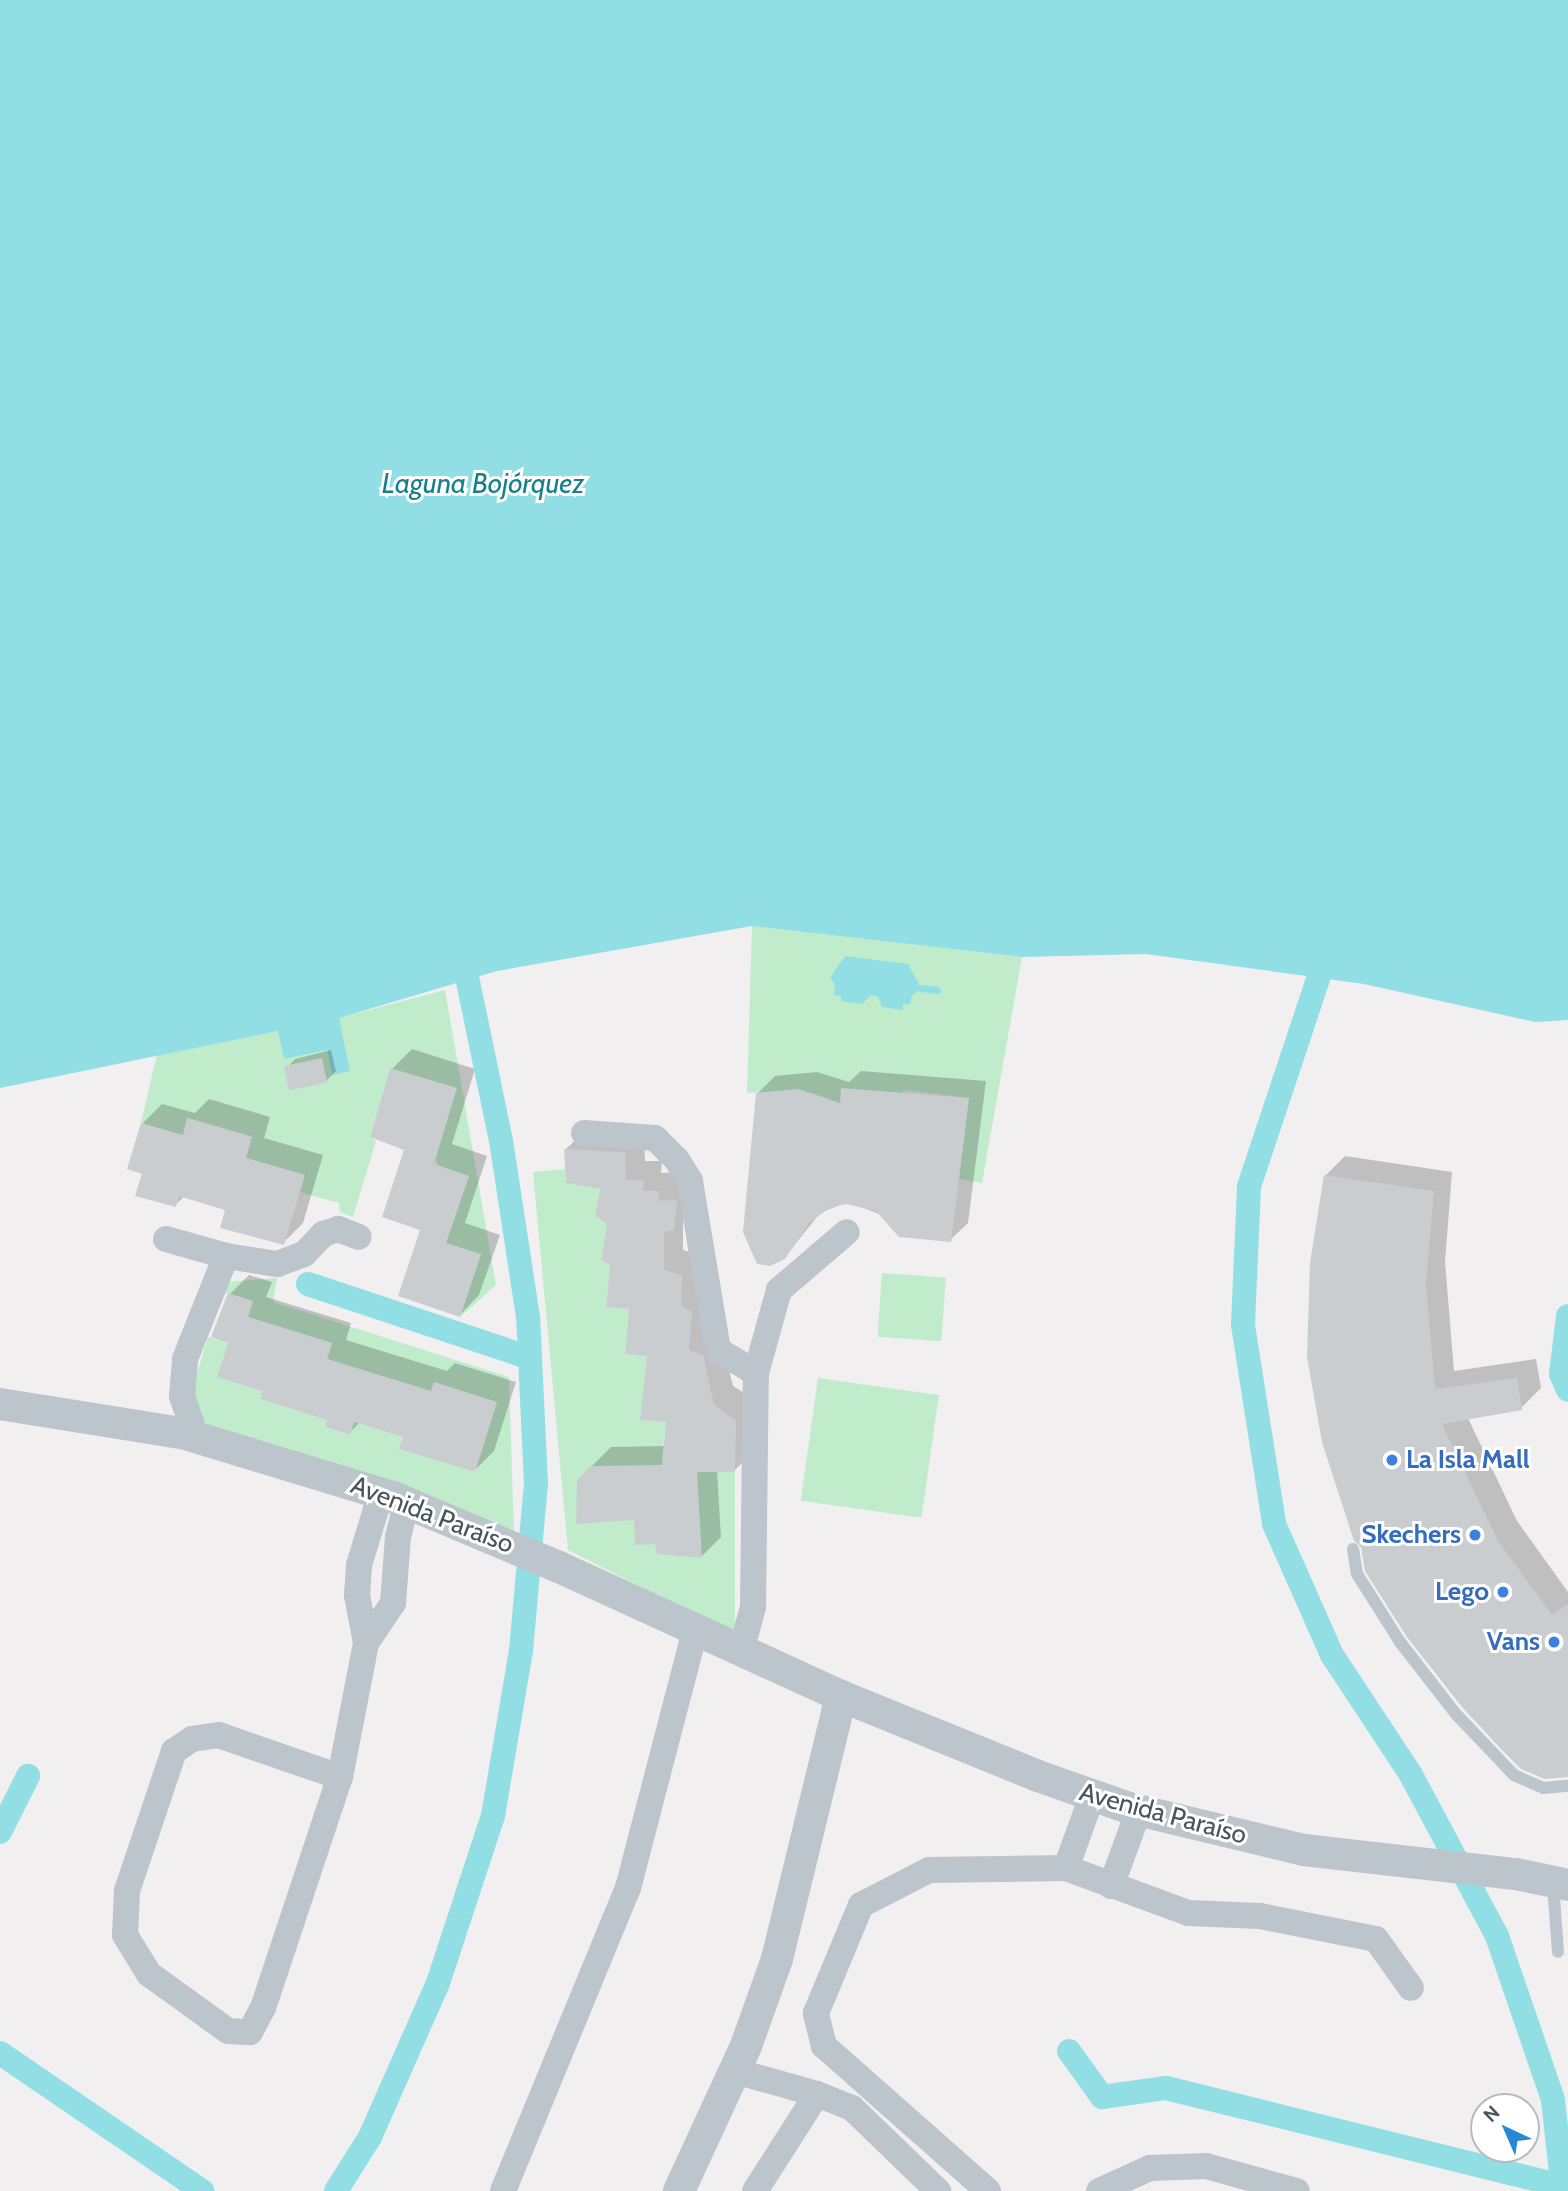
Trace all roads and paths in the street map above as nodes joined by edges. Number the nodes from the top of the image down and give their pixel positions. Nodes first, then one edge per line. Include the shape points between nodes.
1 (584, 1133) dead end
2 (847, 1232) dead end
3 (359, 1237) dead end
4 (166, 1240) dead end
5 (226, 1256) junction
6 (756, 1373) junction
7 (0, 1404) edge
8 (196, 1437) junction
9 (394, 1498) junction
10 (1353, 1549) dead end
11 (695, 1630) junction
12 (366, 1643) junction
13 (741, 1651) junction
14 (841, 1696) junction
15 (340, 1777) junction
16 (1568, 1786) edge
17 (1092, 1796) junction
18 (1139, 1810) junction
19 (1066, 1868) junction
20 (1561, 1877) edge
21 (1111, 1886) junction
22 (1558, 1952) dead end
23 (1410, 1988) dead end
24 (735, 2071) junction
25 (817, 2094) junction
26 (503, 2191) edge
27 (679, 2191) edge
28 (755, 2191) edge
29 (938, 2191) edge
30 (988, 2191) edge
31 (1099, 2191) edge
32 (1297, 2191) edge

1 - 6 street via 655,1138 677,1160 690,1181 718,1350
2 - 6 street via 779,1290
3 - 5 street via 338,1228 323,1234 304,1254 277,1264
4 - 5 street
5 - 8 street via 186,1359 182,1396
6 - 13 street via 753,1607
7 - 8 street, Avenida Paraíso via 93,1416
8 - 9 street, Avenida Paraíso
9 - 11 street, Avenida Paraíso
9 - 12 street via 398,1537 393,1604
9 - 12 street via 359,1565 357,1595
10 - 16 lane via 1357,1574 1399,1642 1455,1713 1514,1775 1543,1788
11 - 13 street, Avenida Paraíso
11 - 26 street via 628,1888
12 - 15 street
13 - 14 street, Avenida Paraíso
14 - 17 street, Avenida Paraíso
14 - 24 street via 777,1959
15 - 15 street via 263,2008 250,2032 228,2031 149,1974 125,1936 127,1891 174,1751 192,1739 219,1735
17 - 18 street, Avenida Paraíso
17 - 19 street
18 - 20 street, Avenida Paraíso via 1304,1850
18 - 21 street
19 - 21 street
19 - 30 street via 929,1870 861,1905 816,2013 824,2046
20 - 22 lane
21 - 23 street via 1188,1913 1261,1916 1376,1939
24 - 25 street
24 - 27 street
25 - 28 street
25 - 29 street via 852,2108
31 - 32 street via 1150,2168 1206,2166

